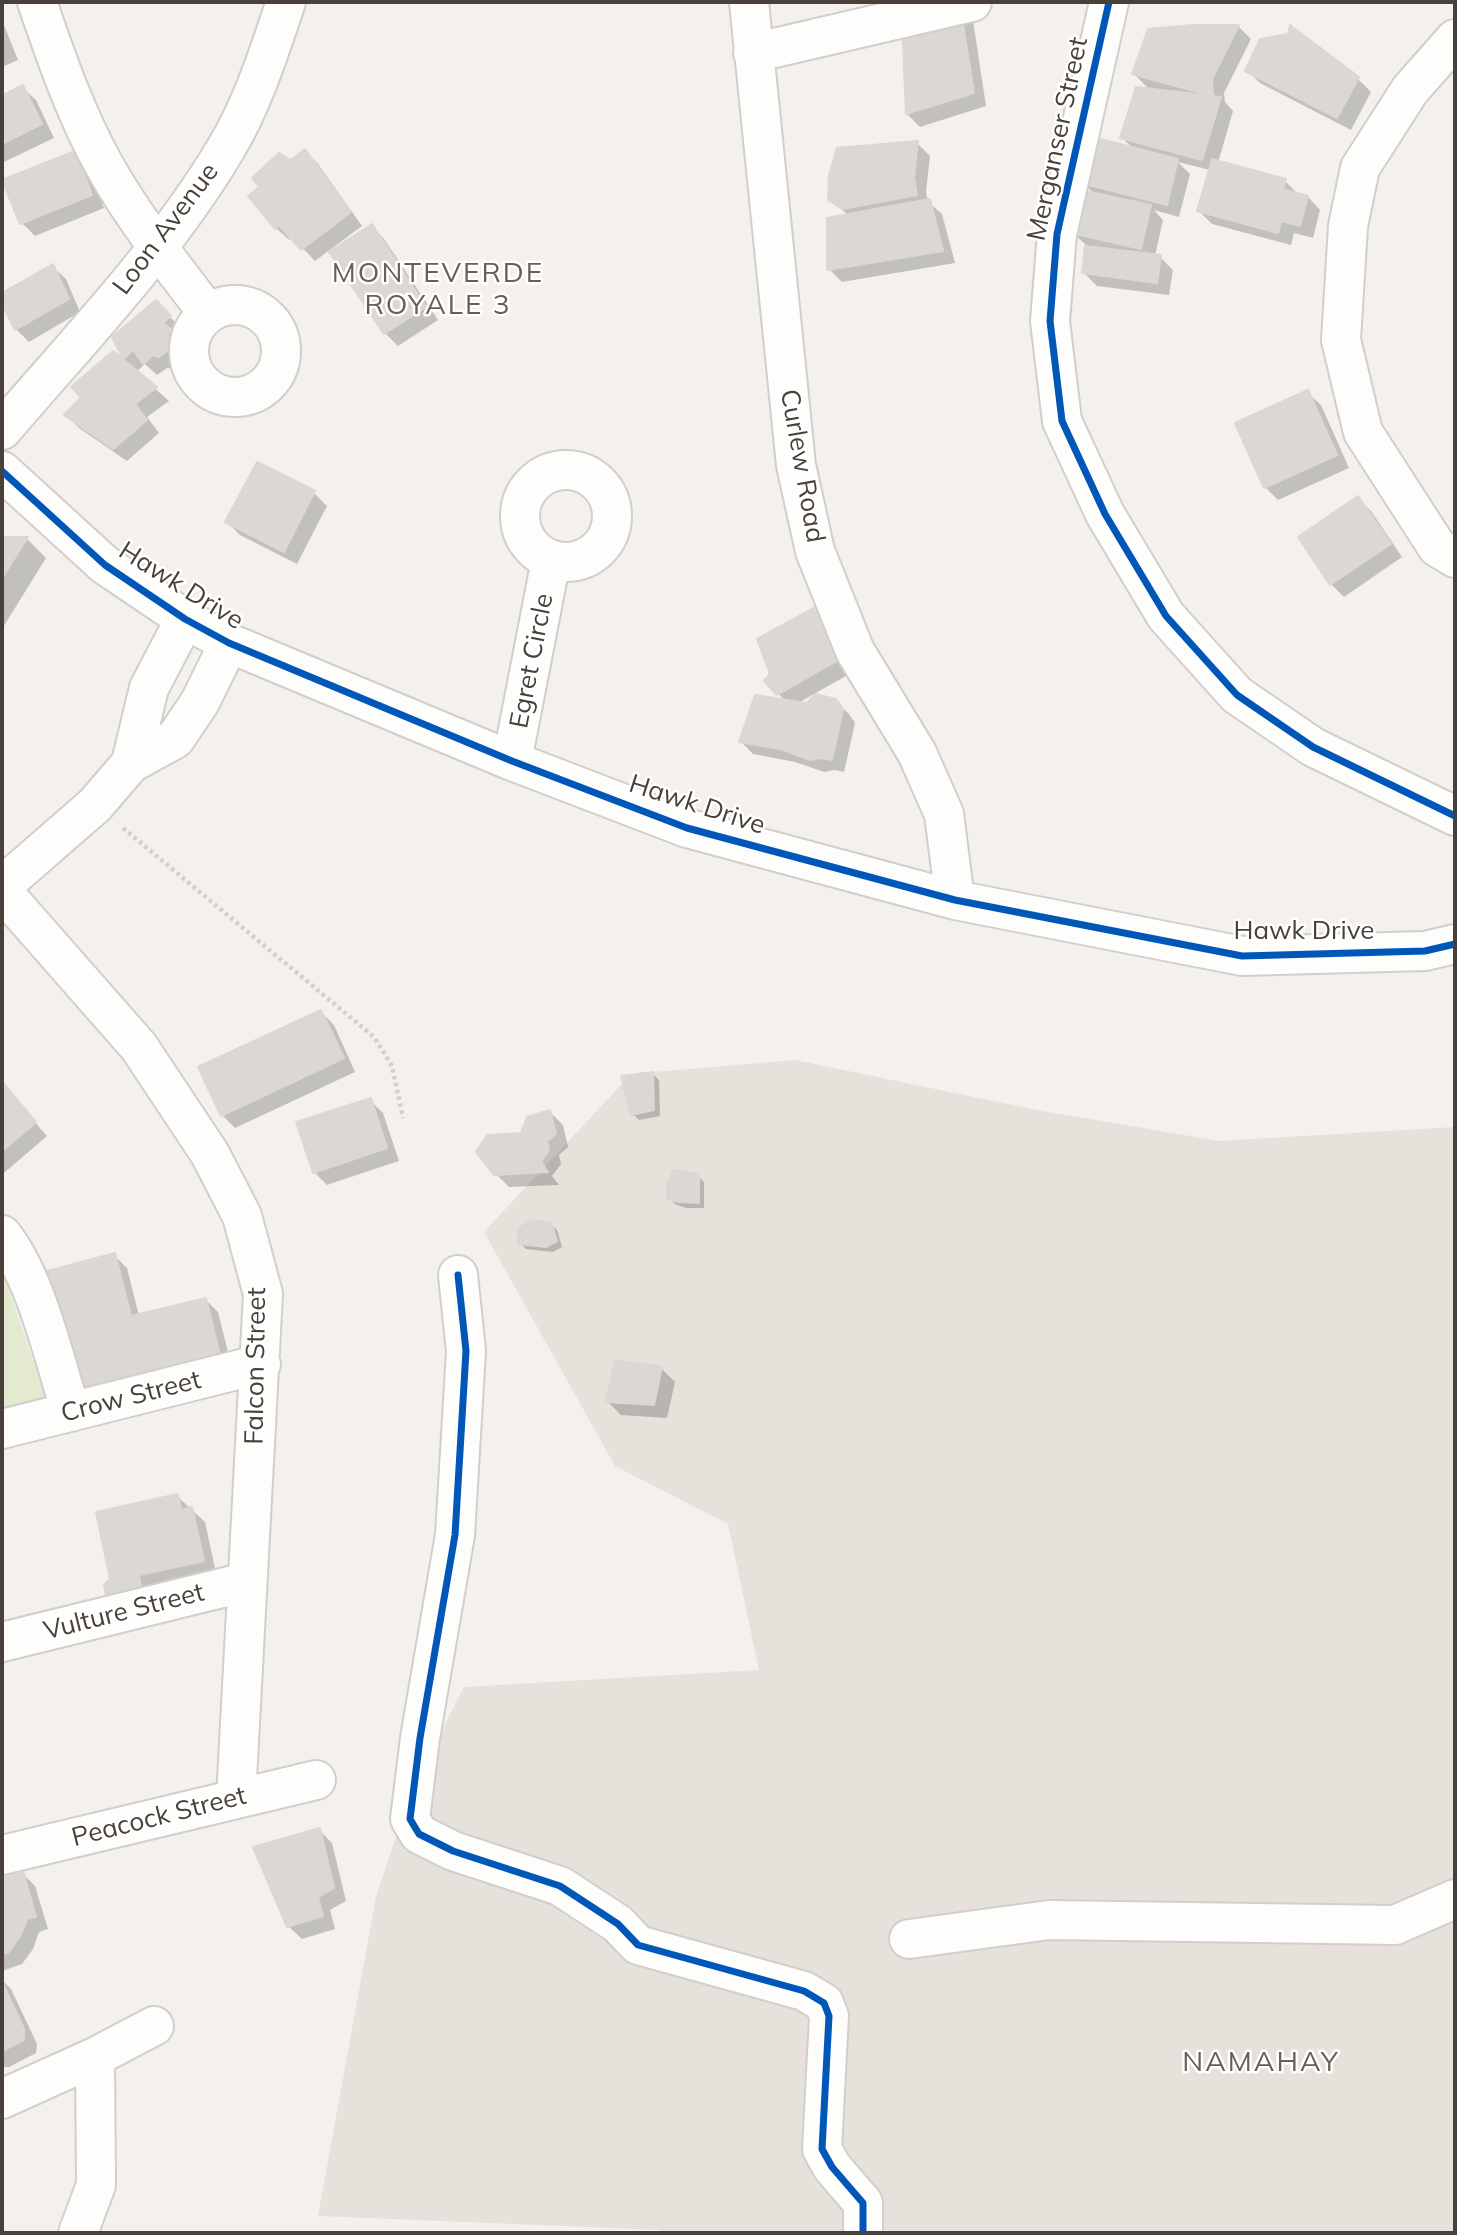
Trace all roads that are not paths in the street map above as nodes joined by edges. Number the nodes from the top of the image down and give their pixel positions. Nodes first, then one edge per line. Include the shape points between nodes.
1 (37, 2) edge
2 (286, 2) edge
3 (749, 2) edge
4 (972, 2) edge
5 (1109, 2) edge
6 (1455, 39) edge
7 (753, 53) junction
8 (157, 248) junction
9 (208, 313) dead end
10 (2, 430) edge
11 (2, 471) edge
12 (1455, 558) edge
13 (551, 561) dead end
14 (185, 619) junction
15 (229, 643) junction
16 (512, 761) junction
17 (131, 763) junction
18 (1455, 816) edge
19 (2, 888) edge
20 (955, 900) junction
21 (1455, 944) edge
22 (2, 1235) edge
23 (458, 1275) dead end
24 (261, 1364) junction
25 (71, 1412) junction
26 (2, 1430) edge
27 (246, 1582) junction
28 (2, 1642) edge
29 (316, 1780) dead end
30 (236, 1798) junction
31 (2, 1856) edge
32 (1455, 1899) edge
33 (909, 1939) dead end
34 (155, 2026) dead end
35 (95, 2057) junction
36 (2, 2099) edge
37 (78, 2233) edge
38 (863, 2233) edge

1 - 8 street via 89,136
2 - 8 street, Loon Avenue via 260,79 226,149
3 - 7 street, Curlew Road
4 - 7 street
5 - 18 street, Merganser Street via 1057,234 1051,321 1062,421 1105,514 1166,616 1237,695 1313,747
6 - 12 street via 1410,90 1360,168 1348,226 1340,340 1363,432 1437,547
7 - 20 street, Curlew Road via 796,465 815,551 855,651 917,753 944,814
8 - 9 street
8 - 10 street, Loon Avenue
11 - 14 street, Hawk Drive via 105,565
13 - 16 street, Egret Circle
14 - 15 street, Hawk Drive
14 - 17 street via 149,688
15 - 16 street, Hawk Drive
15 - 17 street via 200,702 175,739
16 - 20 street, Hawk Drive via 687,828
17 - 19 street via 95,805
19 - 24 street, Falcon Street via 139,1046 210,1154 242,1216 263,1294
20 - 21 street, Hawk Drive via 1242,956 1425,951
22 - 25 street via 15,1251 36,1304
23 - 38 street via 466,1351 455,1535 410,1819 419,1834 453,1851 560,1886 618,1924 638,1945 804,1991 824,2003 829,2016 822,2149 863,2203
24 - 25 street, Crow Street
24 - 27 street, Falcon Street
25 - 26 street, Crow Street
27 - 28 street, Vulture Street
27 - 30 street, Falcon Street
29 - 30 street, Peacock Street
30 - 31 street, Peacock Street
32 - 33 street via 1395,1925 1049,1920
34 - 35 street
35 - 36 street
35 - 37 street via 96,2185

